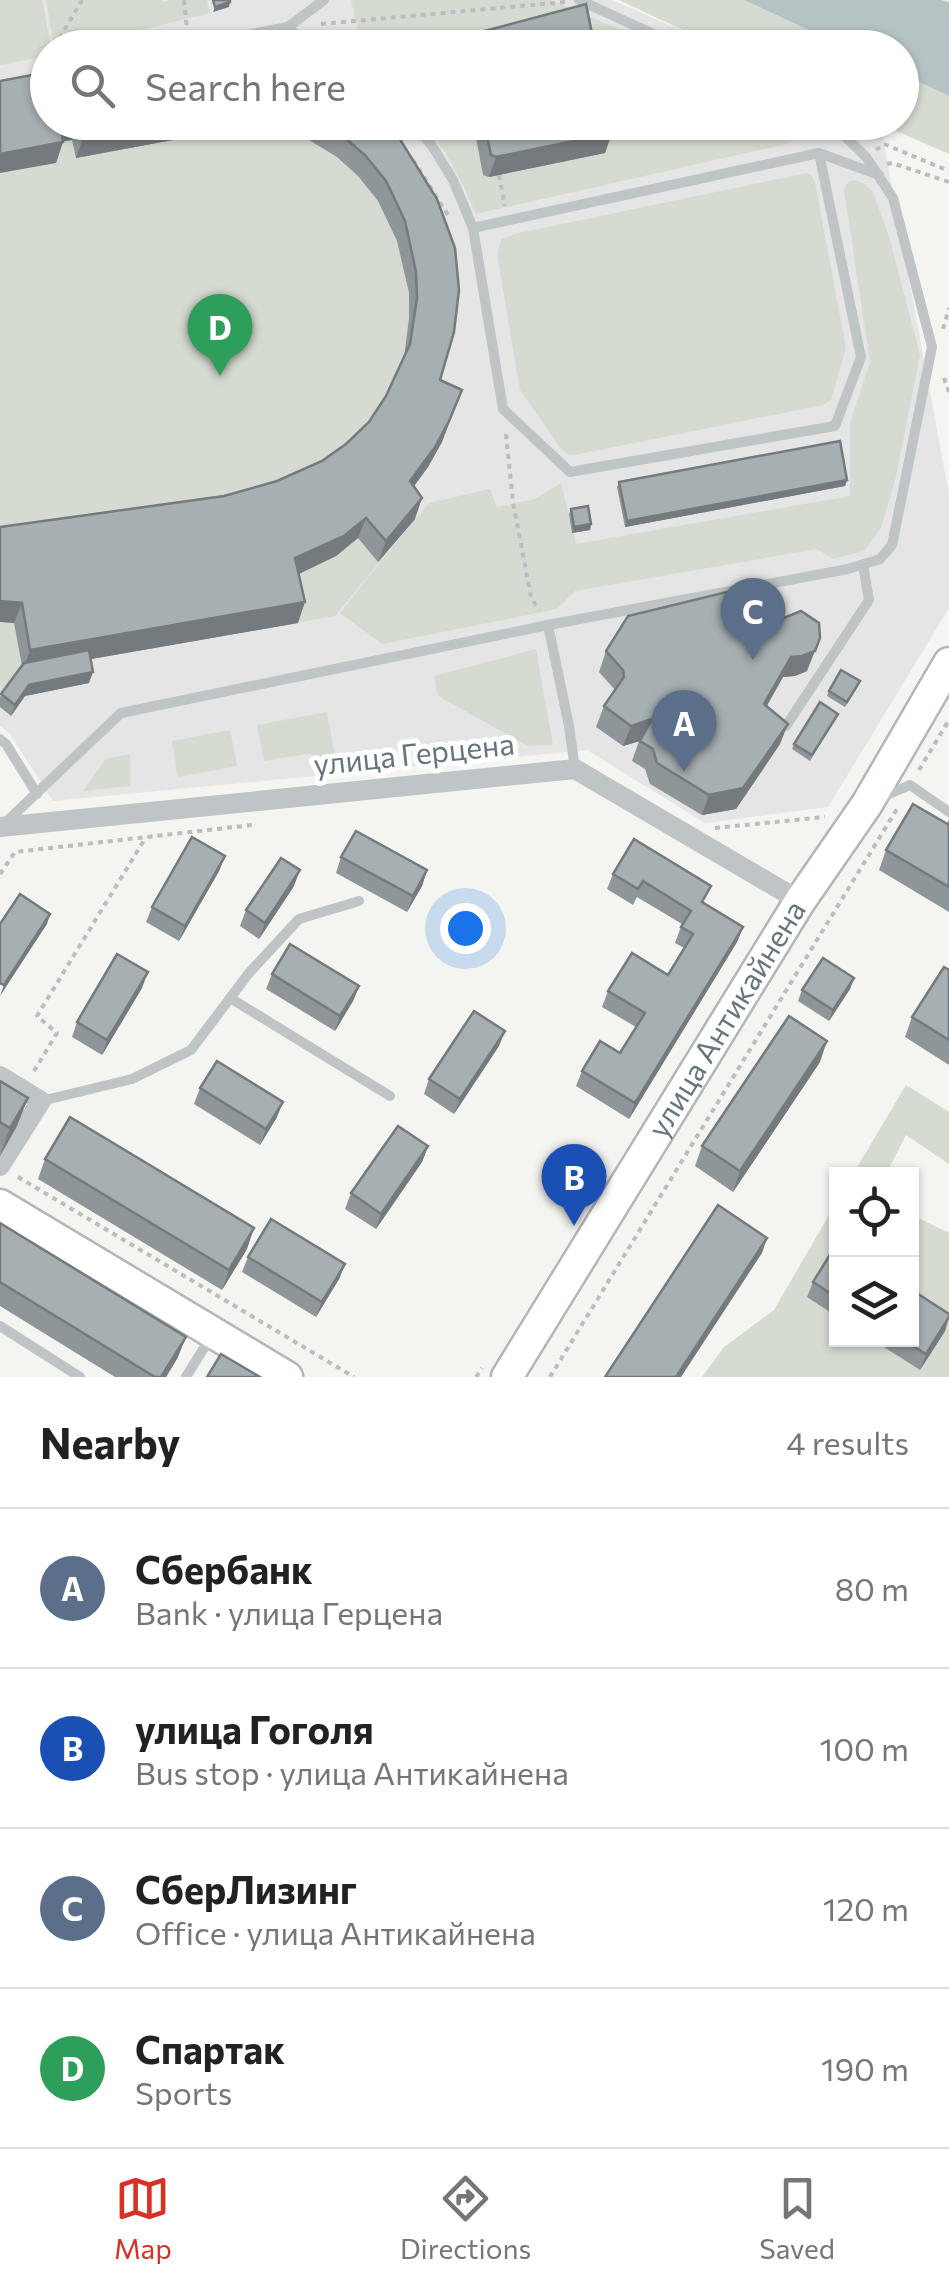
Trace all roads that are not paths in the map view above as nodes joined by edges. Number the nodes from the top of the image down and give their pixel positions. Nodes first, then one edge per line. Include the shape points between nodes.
1 (324, 0) edge
2 (580, 0) edge
3 (288, 27) junction
4 (272, 30) edge
5 (291, 30) edge
6 (645, 30) edge
7 (428, 140) edge
8 (847, 140) edge
9 (819, 153) junction
10 (876, 170) junction
11 (472, 228) junction
12 (863, 566) junction
13 (548, 625) junction
14 (949, 663) edge
15 (786, 726) edge
16 (0, 739) edge
17 (575, 768) junction
18 (37, 794) junction
19 (867, 804) junction
20 (949, 812) edge
21 (0, 827) edge
22 (359, 901) dead end
23 (800, 901) junction
24 (230, 998) junction
25 (0, 1076) edge
26 (32, 1095) junction
27 (390, 1096) dead end
28 (8, 1171) edge
29 (0, 1205) edge
30 (0, 1326) edge
31 (212, 1334) junction
32 (497, 1370) edge
33 (80, 1377) edge
34 (186, 1377) edge
35 (287, 1377) edge

1 - 3 lane
2 - 6 lane
3 - 4 lane
3 - 5 lane
7 - 11 lane
8 - 10 lane
9 - 10 lane
9 - 11 lane
9 - 11 lane via 861,358 835,426 570,472 503,409
10 - 12 lane via 894,198 932,347 892,545
12 - 13 lane
12 - 15 lane via 869,600
13 - 17 lane
13 - 18 lane via 120,713
14 - 19 main road, улица Антикайнена
16 - 18 lane
17 - 21 street, улица Герцена
17 - 23 street
18 - 21 lane
19 - 20 lane via 910,785
19 - 23 main road, улица Антикайнена
22 - 24 lane via 300,919
23 - 32 main road, улица Антикайнена
24 - 26 lane via 191,1050 132,1079
24 - 27 lane
25 - 26 street
26 - 28 street
29 - 31 main road
30 - 33 lane
31 - 34 lane
31 - 35 main road

